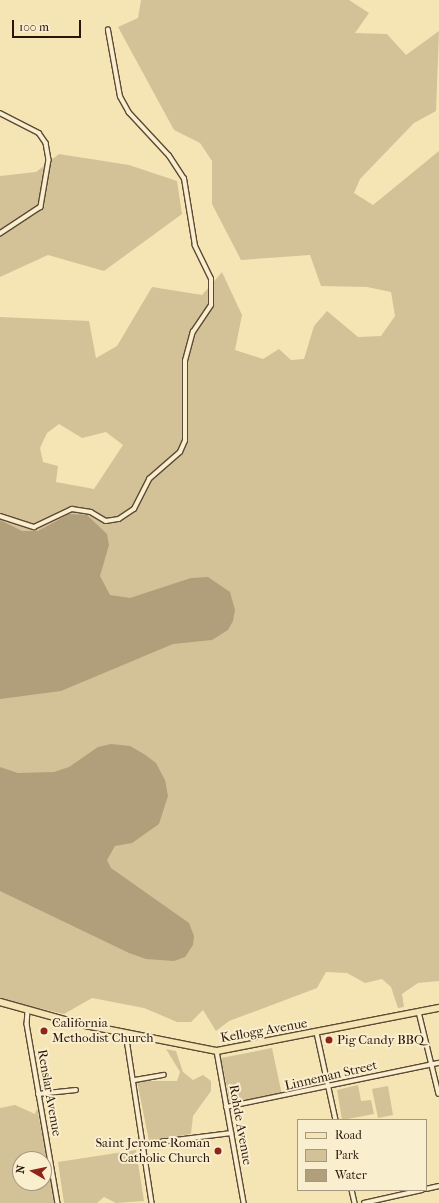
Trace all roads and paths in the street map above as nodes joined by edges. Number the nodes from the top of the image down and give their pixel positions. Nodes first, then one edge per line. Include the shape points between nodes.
1 (108, 30) dead end
2 (0, 113) edge
3 (0, 234) edge
4 (0, 516) edge
5 (0, 1002) edge
6 (439, 1008) edge
7 (28, 1011) junction
8 (419, 1011) junction
9 (317, 1032) junction
10 (126, 1033) junction
11 (217, 1051) junction
12 (439, 1063) edge
13 (431, 1064) junction
14 (164, 1075) dead end
15 (135, 1080) junction
16 (329, 1087) junction
17 (76, 1090) dead end
18 (38, 1094) junction
19 (439, 1094) edge
20 (226, 1107) junction
21 (336, 1119) edge
22 (231, 1133) junction
23 (144, 1144) junction
24 (439, 1186) edge
25 (427, 1189) edge
26 (352, 1191) edge
27 (418, 1191) edge
28 (58, 1203) edge
29 (152, 1203) edge
30 (244, 1203) edge
31 (355, 1203) edge
32 (364, 1203) edge

1 - 4 street via 124,106 175,164 184,180 195,246 211,280 211,305 193,332 185,361 185,441 180,452 149,479 134,509 119,519 106,521 91,512 72,509 34,527
2 - 3 street via 39,133 48,148 49,160 41,207
5 - 7 main road, Kellogg Avenue
6 - 8 main road, Kellogg Avenue
7 - 10 main road, Kellogg Avenue
7 - 18 street, Renslar Avenue
8 - 9 main road, Kellogg Avenue
8 - 13 street
9 - 11 main road, Kellogg Avenue
9 - 16 street
10 - 11 main road, Kellogg Avenue
10 - 15 street
11 - 20 street, Rohde Avenue
12 - 13 street, Linneman Street
13 - 16 street, Linneman Street
13 - 19 street
14 - 15 street
15 - 23 street
16 - 20 street, Linneman Street
16 - 21 street
17 - 18 street
18 - 28 street, Renslar Avenue
20 - 22 street, Rohde Avenue
22 - 23 street
22 - 30 street, Rohde Avenue
23 - 29 street
24 - 25 street
26 - 31 street
27 - 32 street

